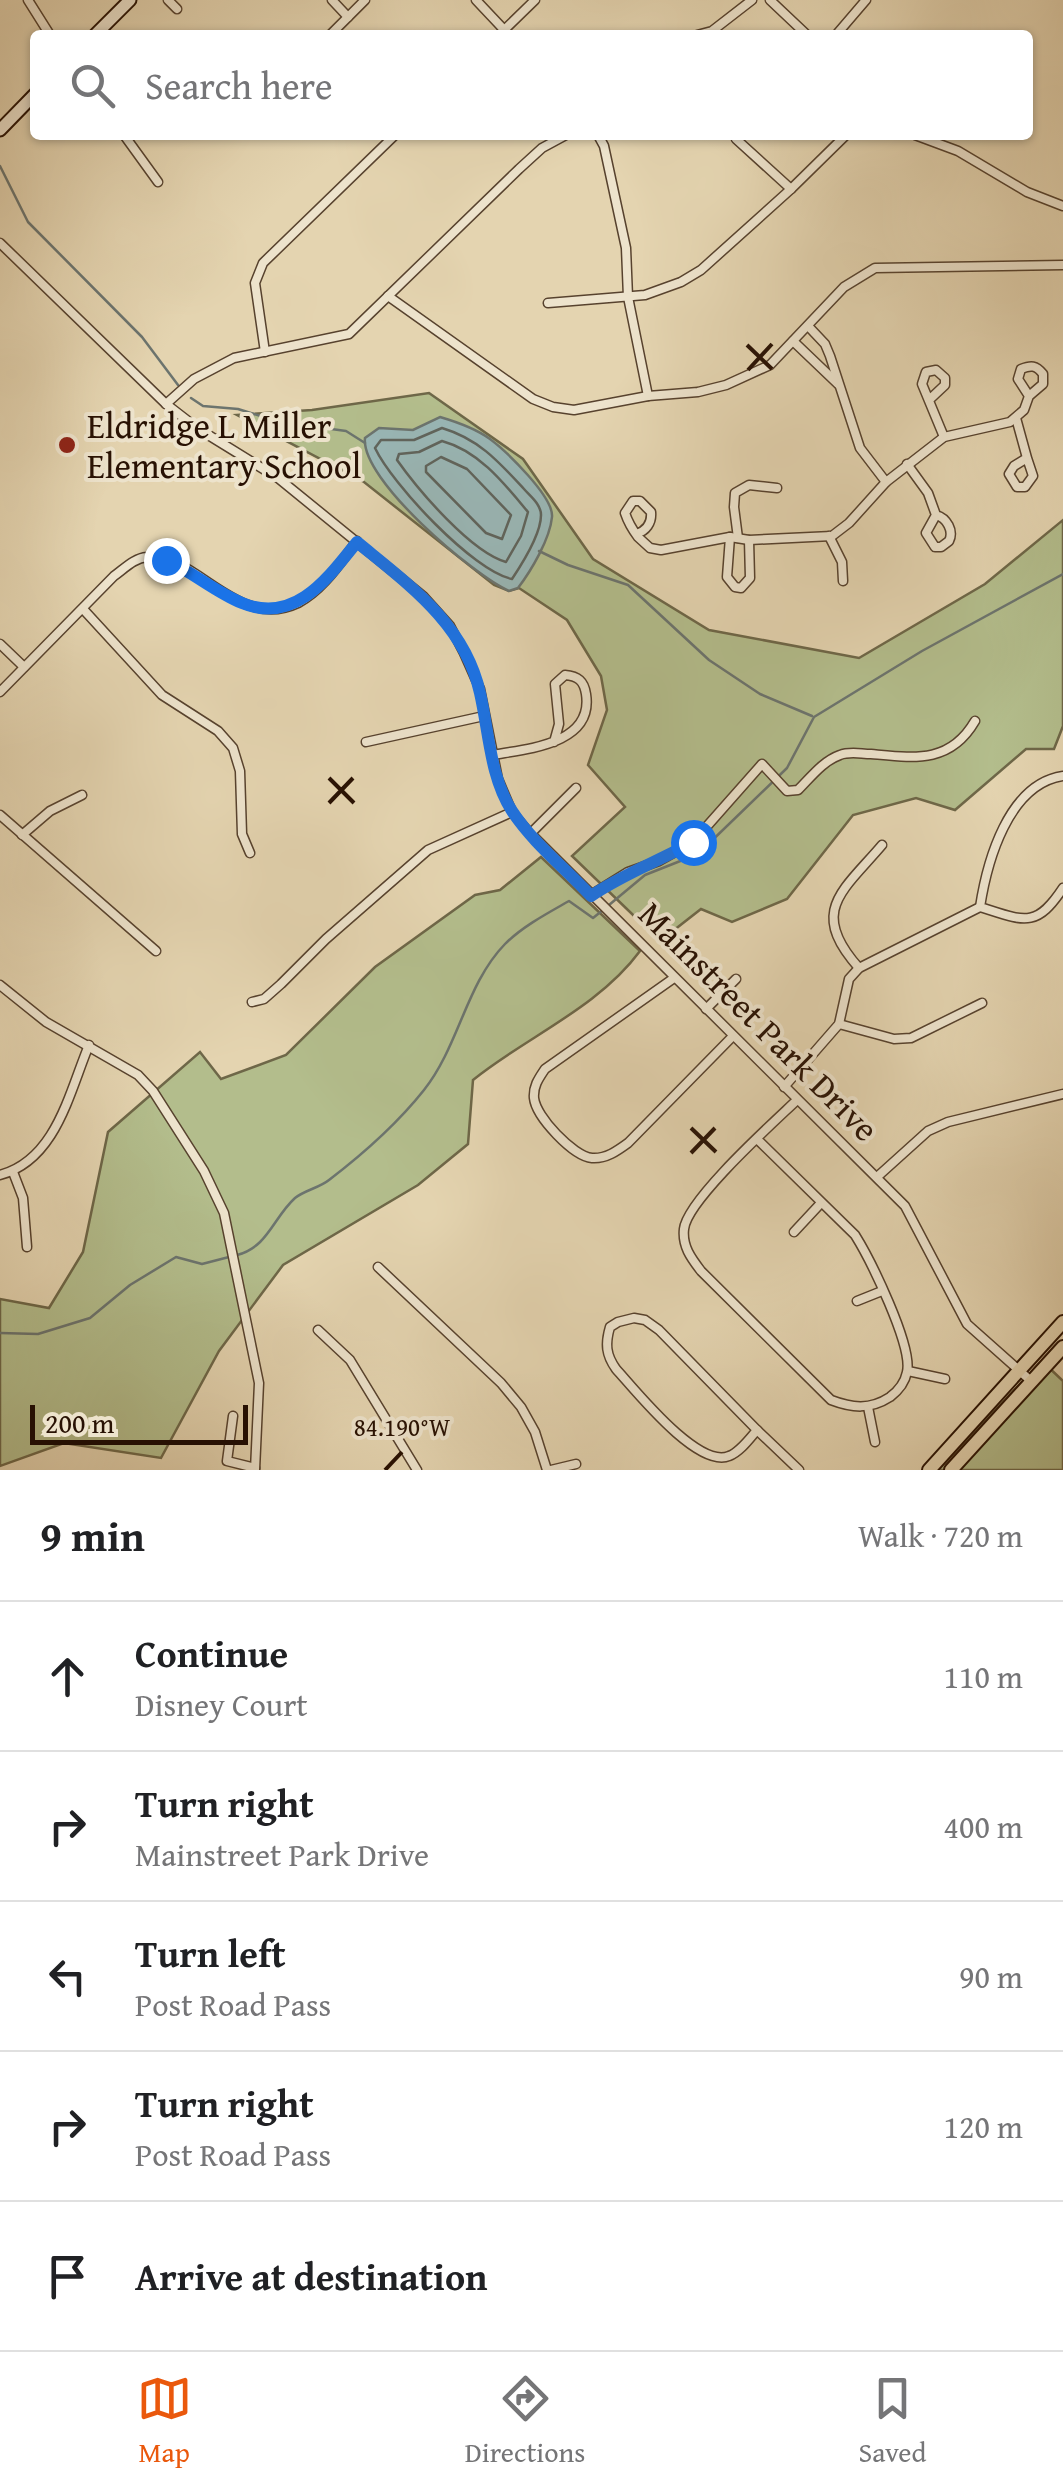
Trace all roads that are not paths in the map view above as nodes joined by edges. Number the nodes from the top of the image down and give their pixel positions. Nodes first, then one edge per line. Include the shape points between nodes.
1 (28, 0) edge
2 (130, 0) edge
3 (168, 0) edge
4 (332, 0) edge
5 (364, 0) edge
6 (476, 0) edge
7 (535, 0) edge
8 (752, 0) edge
9 (770, 0) edge
10 (866, 0) edge
11 (177, 9) dead end
12 (348, 16) junction
13 (47, 30) edge
14 (100, 30) edge
15 (335, 30) edge
16 (501, 30) edge
17 (507, 30) edge
18 (713, 30) edge
19 (802, 30) edge
20 (840, 30) edge
21 (30, 99) edge
22 (0, 130) edge
23 (128, 140) edge
24 (391, 140) edge
25 (557, 140) edge
26 (601, 140) edge
27 (737, 140) edge
28 (841, 140) edge
29 (928, 140) edge
30 (158, 182) dead end
31 (791, 189) junction
32 (1063, 206) edge
33 (0, 243) edge
34 (1063, 265) edge
35 (388, 296) junction
36 (628, 297) junction
37 (548, 304) dead end
38 (808, 326) junction
39 (793, 341) junction
40 (265, 352) junction
41 (838, 384) junction
42 (648, 396) junction
43 (1029, 396) dead end
44 (929, 400) dead end
45 (166, 404) junction
46 (1016, 418) junction
47 (944, 437) junction
48 (1027, 458) dead end
49 (907, 464) junction
50 (886, 482) junction
51 (777, 488) dead end
52 (936, 515) dead end
53 (636, 534) dead end
54 (829, 536) junction
55 (734, 537) junction
56 (750, 540) junction
57 (357, 542) junction
58 (843, 581) dead end
59 (83, 609) junction
60 (0, 644) edge
61 (24, 667) junction
62 (0, 692) edge
63 (484, 716) junction
64 (975, 721) dead end
65 (366, 742) dead end
66 (554, 742) junction
67 (492, 756) junction
68 (1063, 776) edge
69 (576, 788) dead end
70 (82, 796) dead end
71 (512, 812) junction
72 (0, 815) edge
73 (530, 834) junction
74 (22, 835) junction
75 (882, 845) dead end
76 (250, 853) dead end
77 (1063, 888) edge
78 (591, 896) junction
79 (980, 907) junction
80 (156, 951) dead end
81 (859, 968) junction
82 (674, 978) junction
83 (736, 978) dead end
84 (2, 990) edge
85 (252, 1002) dead end
86 (982, 1003) dead end
87 (706, 1010) junction
88 (839, 1024) junction
89 (732, 1036) junction
90 (88, 1045) junction
91 (784, 1086) junction
92 (1063, 1094) edge
93 (797, 1100) junction
94 (757, 1139) junction
95 (13, 1172) junction
96 (0, 1175) edge
97 (876, 1177) junction
98 (821, 1203) junction
99 (794, 1232) dead end
100 (27, 1247) dead end
101 (378, 1266) dead end
102 (882, 1291) junction
103 (857, 1301) dead end
104 (1063, 1322) edge
105 (318, 1330) dead end
106 (1063, 1347) edge
107 (1017, 1371) junction
108 (908, 1372) junction
109 (945, 1379) dead end
110 (1032, 1381) junction
111 (868, 1407) junction
112 (233, 1416) dead end
113 (758, 1430) junction
114 (875, 1442) dead end
115 (576, 1464) dead end
116 (255, 1469) edge
117 (417, 1470) edge
118 (550, 1470) edge
119 (799, 1470) edge
120 (929, 1470) edge
121 (951, 1470) edge

1 - 13 street
2 - 14 street
3 - 11 street
4 - 12 street
5 - 12 street
6 - 16 street
7 - 17 street
8 - 18 street
9 - 19 street
10 - 20 street
12 - 15 street
21 - 22 street
23 - 30 street
24 - 40 street via 263,262 256,282
25 - 35 street
26 - 36 street via 622,226
27 - 31 street
28 - 31 street
29 - 32 street
31 - 36 street via 701,270 664,290
33 - 45 street, Mainstreet Park Drive
34 - 38 street via 875,268 844,288
35 - 40 street via 349,334
35 - 42 street via 543,404 574,410
36 - 37 street
36 - 42 street
38 - 39 street
38 - 41 street via 824,344
39 - 41 street
39 - 42 street via 770,364 726,384
40 - 45 street via 219,364
41 - 50 street via 860,448
43 - 46 street
44 - 47 street
45 - 57 street, Mainstreet Park Drive via 278,478
46 - 47 street
46 - 48 street
47 - 49 street
49 - 50 street
49 - 52 street
50 - 54 street
51 - 55 street via 749,485 735,493
53 - 55 street via 661,550
54 - 56 street
54 - 58 street
55 - 56 street
55 - 56 street via 727,577 735,587 750,578
57 - 59 street via 296,604 244,604 148,556 114,576
57 - 63 street, Mainstreet Park Drive via 450,626 480,689
59 - 61 street
59 - 76 street via 162,695 218,730 232,748
60 - 61 street
61 - 62 street
63 - 65 street
63 - 67 street, Mainstreet Park Drive
64 - 78 street via 941,754 846,752 826,761 798,790 787,791 762,764 693,842
66 - 66 street via 582,718 586,704 580,680 565,675 555,684
66 - 67 street
67 - 71 street, Mainstreet Park Drive
68 - 79 street via 1026,797 1005,823 987,862
69 - 73 street
70 - 74 street
71 - 73 street, Mainstreet Park Drive
71 - 85 street via 428,850 264,999
72 - 74 street
73 - 78 street, Mainstreet Park Drive
74 - 80 street
75 - 81 street via 837,896 833,915 836,936
77 - 79 street via 1046,914 1030,919
78 - 82 street, Mainstreet Park Drive
79 - 81 street
81 - 88 street via 849,980
82 - 87 street, Mainstreet Park Drive
82 - 89 street via 546,1069 535,1084 539,1112 578,1155 596,1159 628,1143
83 - 87 street
84 - 90 street
86 - 88 street via 911,1038
87 - 89 street, Mainstreet Park Drive
88 - 91 street
89 - 91 street, Mainstreet Park Drive
90 - 95 street via 54,1132
90 - 116 street via 153,1091 224,1213 258,1383
91 - 93 street, Mainstreet Park Drive
92 - 97 street via 948,1122
93 - 94 street
93 - 97 street, Mainstreet Park Drive
94 - 98 street
94 - 111 street via 692,1207 684,1224 688,1254 831,1400
95 - 96 street
95 - 100 street
97 - 107 street, Mainstreet Park Drive via 916,1222 967,1324
98 - 99 street
98 - 102 street via 855,1235
101 - 118 street via 501,1383 521,1407
102 - 103 street
102 - 108 street via 908,1354
104 - 107 main road
105 - 117 street via 350,1360
106 - 110 main road
107 - 110 street, Mainstreet Park Drive
107 - 120 main road
108 - 109 street
108 - 111 street via 895,1393
110 - 121 main road
111 - 114 street
112 - 116 street via 227,1462
113 - 113 street via 645,1320 610,1328 608,1358 697,1450 729,1457
113 - 119 street
115 - 118 street

